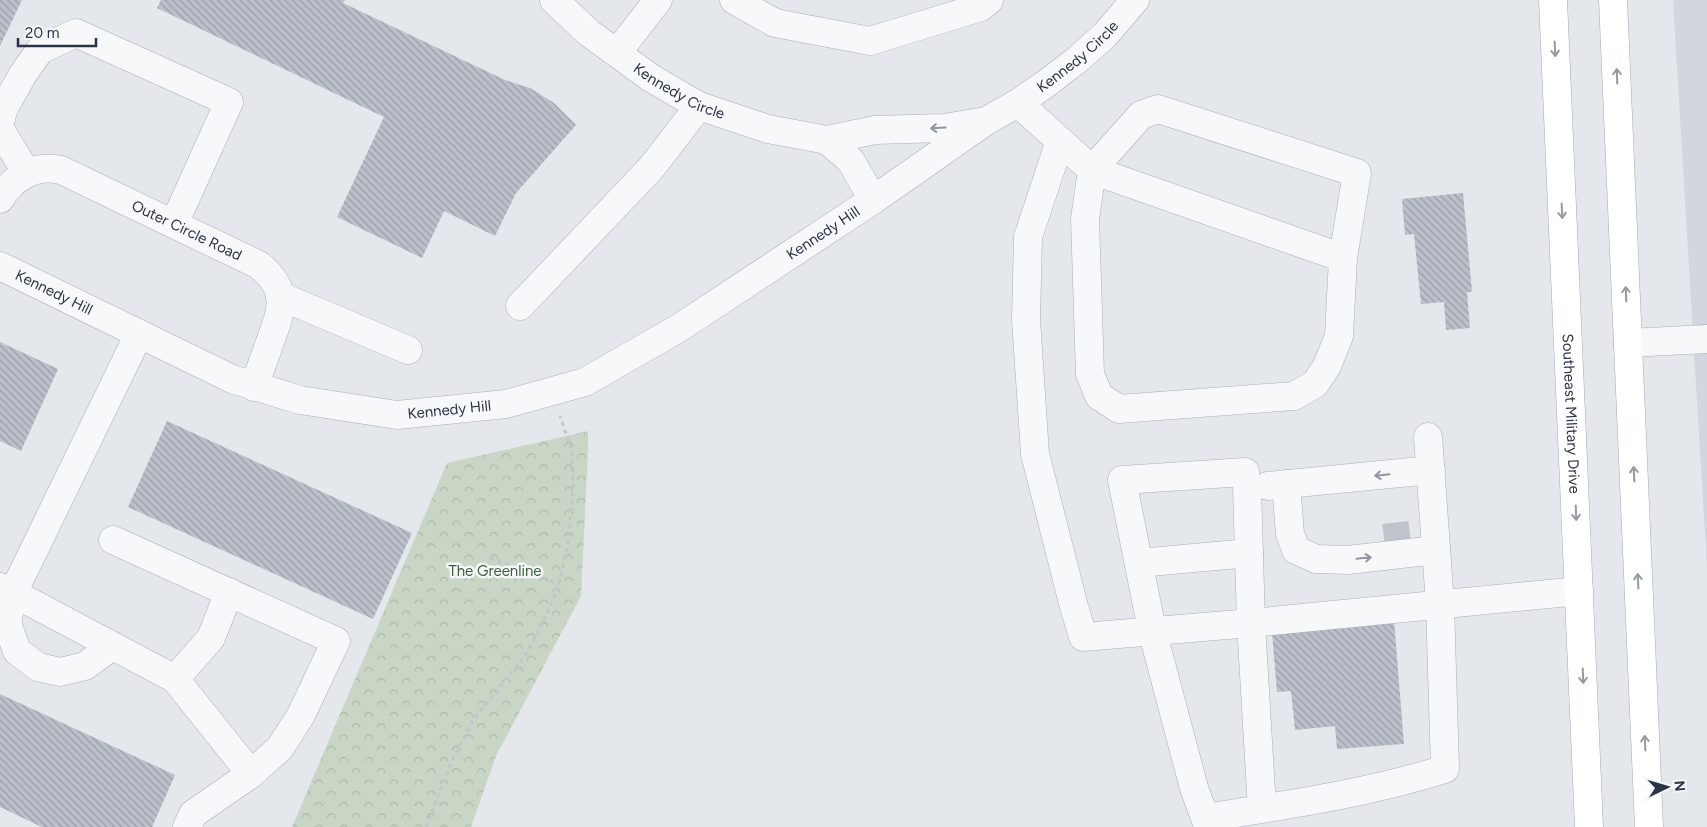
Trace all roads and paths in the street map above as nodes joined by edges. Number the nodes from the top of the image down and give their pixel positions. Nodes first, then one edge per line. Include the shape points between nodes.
1 (554, 0) edge
2 (658, 0) edge
3 (734, 0) edge
4 (989, 0) edge
5 (1135, 0) edge
6 (1553, 0) edge
7 (1613, 0) edge
8 (617, 53) junction
9 (1018, 103) junction
10 (699, 106) junction
11 (986, 121) junction
12 (0, 123) edge
13 (0, 129) edge
14 (827, 140) junction
15 (1060, 141) junction
16 (1092, 170) junction
17 (26, 172) junction
18 (0, 199) edge
19 (873, 200) junction
20 (174, 224) junction
21 (1343, 258) junction
22 (0, 266) edge
23 (280, 296) junction
24 (520, 306) dead end
25 (138, 334) junction
26 (1707, 339) edge
27 (1628, 343) junction
28 (408, 350) dead end
29 (254, 387) junction
30 (552, 392) junction
31 (1428, 437) dead end
32 (1431, 470) junction
33 (1286, 484) junction
34 (1247, 488) junction
35 (1290, 534) junction
36 (1417, 539) junction
37 (113, 540) dead end
38 (1249, 553) junction
39 (490, 558) dead end
40 (1139, 563) junction
41 (559, 584) junction
42 (6, 590) edge
43 (1579, 591) junction
44 (229, 592) junction
45 (1440, 604) junction
46 (1250, 623) junction
47 (1152, 630) junction
48 (112, 646) junction
49 (175, 679) junction
50 (251, 774) junction
51 (1262, 809) junction
52 (187, 827) edge
53 (426, 827) edge
54 (1589, 827) edge
55 (1649, 827) edge

1 - 8 street, Kennedy Circle via 588,33
2 - 8 street
3 - 4 street via 775,23 870,41 981,7
5 - 9 street, Kennedy Circle via 1105,35 1077,60
6 -> 43 main road, Southeast Military Drive
27 -> 7 main road
8 - 10 street, Kennedy Circle
9 - 11 street, Kennedy Circle
9 - 15 street
10 - 14 street, Kennedy Circle via 768,129
10 - 24 street via 652,167
11 -> 14 street, Kennedy Circle via 944,128 875,130
11 - 19 street, Kennedy Circle
12 - 20 street via 23,74 40,50 76,33 229,102
13 - 17 street
14 - 19 street via 851,161
15 - 16 street
15 - 47 street via 1028,237 1026,320 1036,454 1083,637
16 - 21 street
16 - 21 street via 1141,115 1158,109 1357,173
16 - 21 street via 1085,219 1090,374 1099,396 1119,409 1294,396 1315,384 1327,366 1339,336
17 - 18 street via 7,187
17 - 20 street, Outer Circle Road via 61,170
19 - 30 street, Kennedy Hill via 678,328 585,382
20 - 23 street, Outer Circle Road via 259,265 276,282
22 - 25 street, Kennedy Hill
23 - 28 street
23 - 29 street via 280,313
25 - 29 street, Kennedy Hill
25 - 42 street
26 - 27 street
55 -> 27 main road
29 - 30 street, Kennedy Hill via 300,400 397,415 506,404
30 - 41 path via 572,451 573,486 568,544
31 - 32 street
32 -> 33 street
32 - 36 street
33 - 34 street
33 - 35 street
34 - 38 street
34 - 40 street via 1245,472 1122,480
35 - 36 street via 1312,544
35 -> 36 street via 1296,550 1316,559 1348,560
36 - 45 street
37 - 44 street
38 - 40 street
38 - 46 street
39 - 41 path
40 - 47 street
41 - 53 path via 526,653 472,720
42 - 48 street
42 - 48 street via 7,623 17,650 38,667 60,672 85,666
43 - 45 street
43 -> 54 main road, Southeast Military Drive
44 - 49 street via 211,638
44 - 50 street via 336,642 301,715 280,748
45 - 46 street
45 - 51 street via 1445,770 1412,780
46 - 47 street
46 - 51 street
47 - 51 street via 1205,818
48 - 49 street
49 - 50 street
50 - 52 street via 193,814

